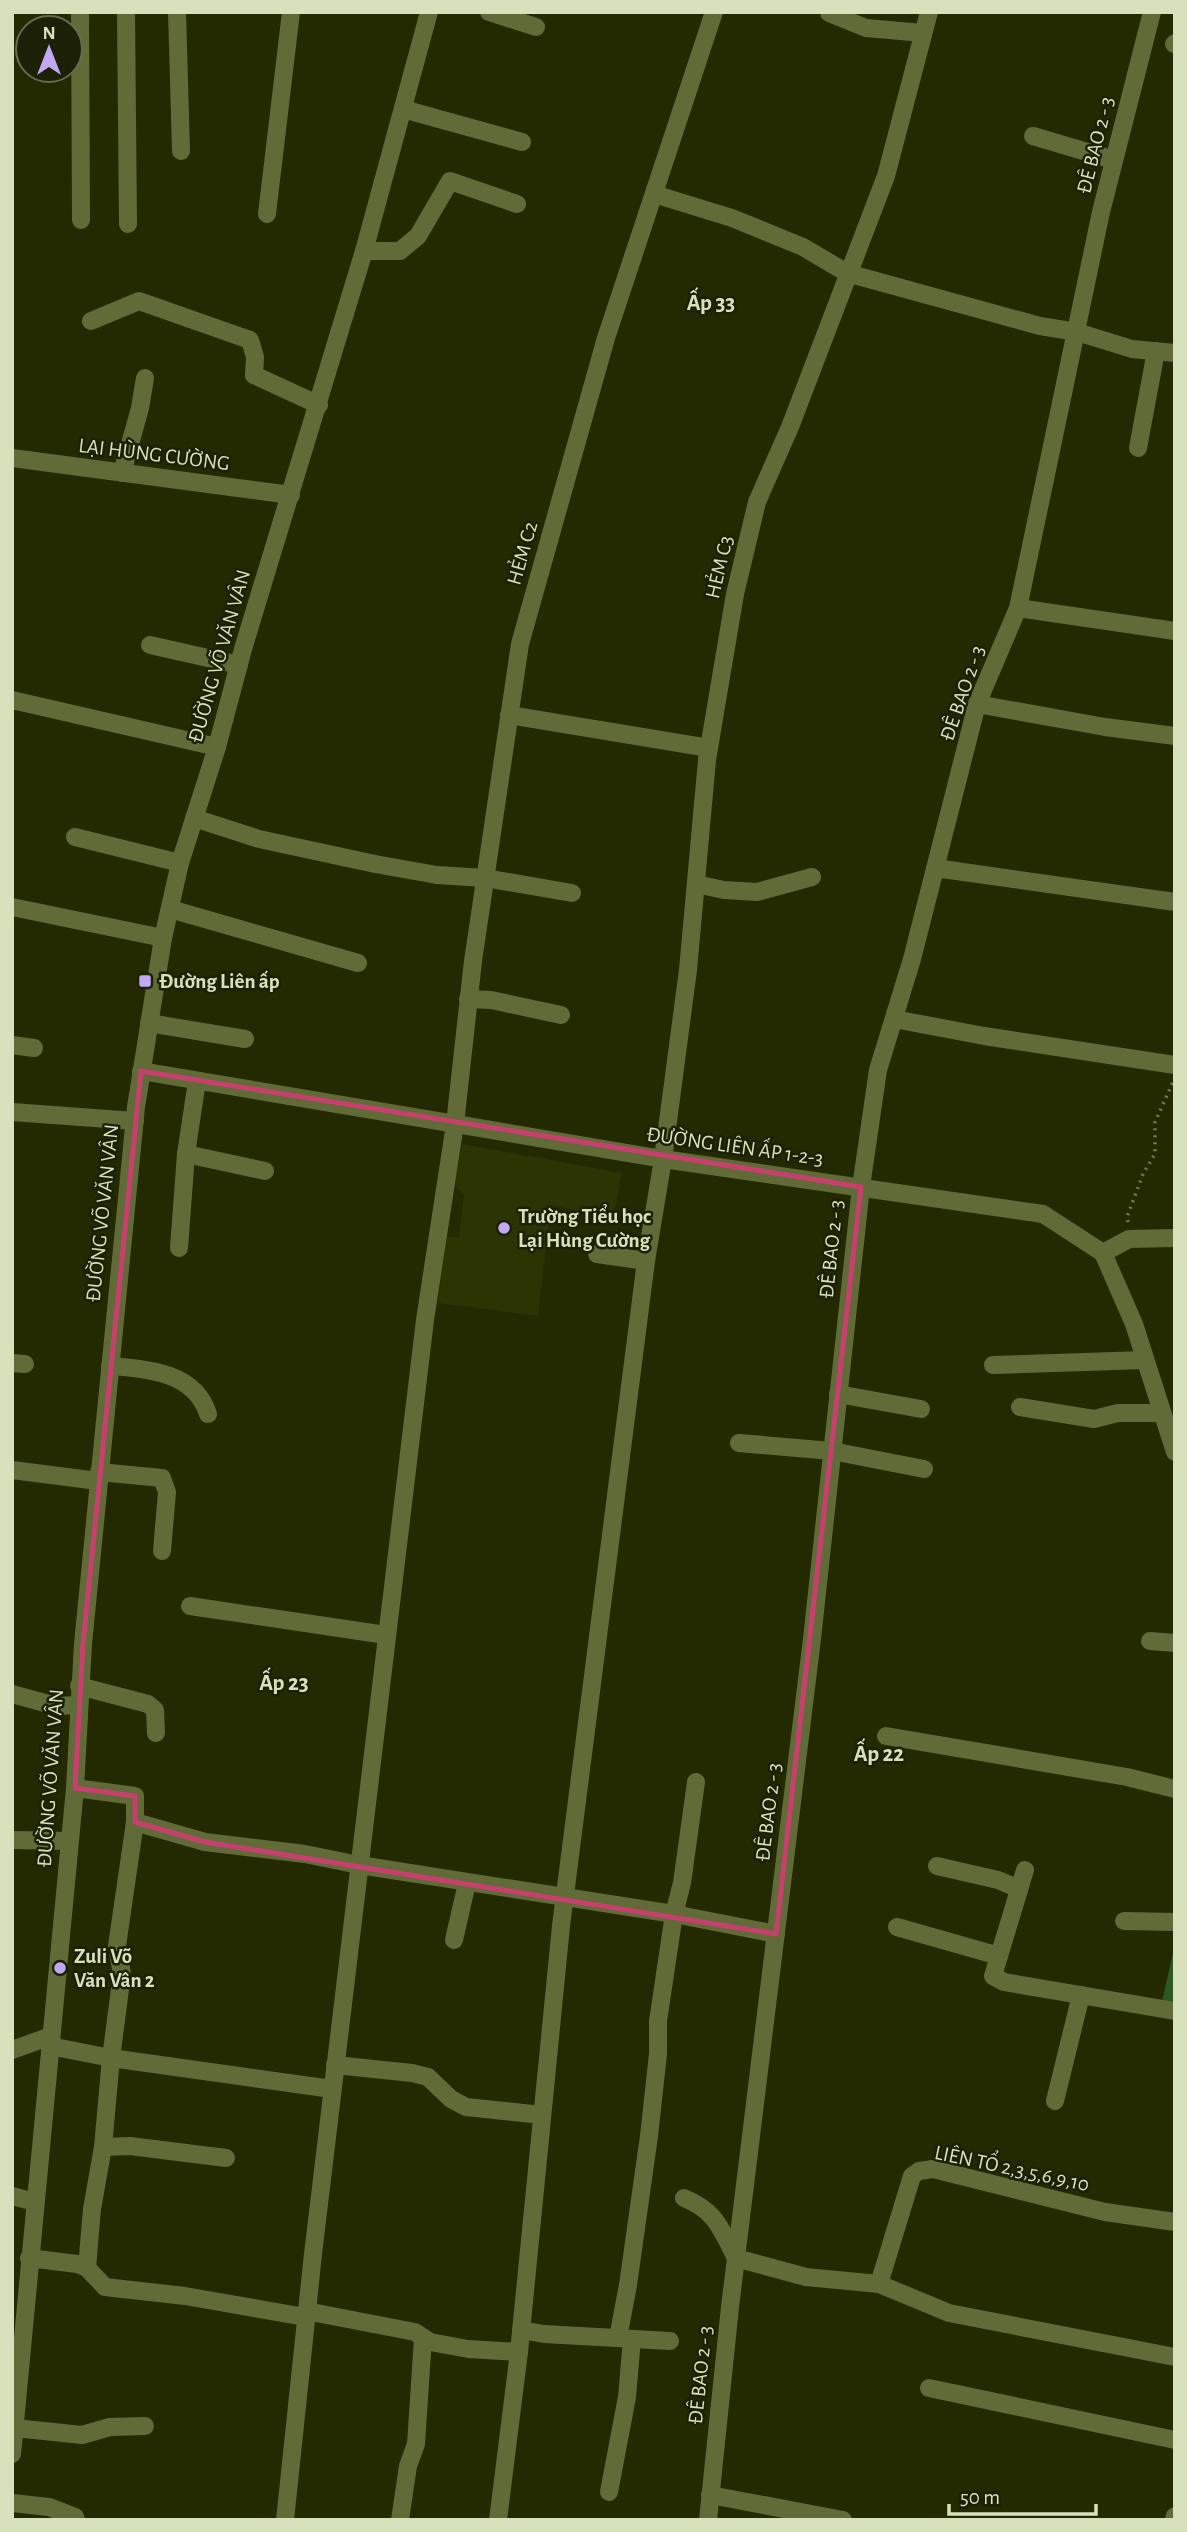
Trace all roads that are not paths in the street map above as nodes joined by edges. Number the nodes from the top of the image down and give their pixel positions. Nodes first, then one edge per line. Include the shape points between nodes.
1 (80, 12) edge
2 (126, 12) edge
3 (177, 12) edge
4 (291, 12) edge
5 (429, 12) edge
6 (489, 12) edge
7 (713, 12) edge
8 (929, 12) edge
9 (1152, 12) edge
10 (829, 13) edge
11 (536, 27) dead end
12 (923, 33) junction
13 (402, 110) junction
14 (1033, 136) dead end
15 (522, 142) dead end
16 (181, 151) dead end
17 (1114, 160) junction
18 (654, 194) junction
19 (517, 204) dead end
20 (267, 214) dead end
21 (81, 220) dead end
22 (128, 224) dead end
23 (364, 251) junction
24 (847, 273) junction
25 (91, 321) dead end
26 (1077, 332) junction
27 (1156, 351) junction
28 (1175, 353) edge
29 (145, 378) dead end
30 (319, 405) junction
31 (1138, 449) dead end
32 (12, 458) edge
33 (122, 473) junction
34 (291, 495) junction
35 (1018, 608) junction
36 (1175, 631) edge
37 (150, 645) dead end
38 (239, 665) junction
39 (12, 700) edge
40 (977, 704) junction
41 (509, 715) junction
42 (1175, 736) edge
43 (217, 747) junction
44 (709, 748) junction
45 (194, 818) junction
46 (75, 837) dead end
47 (180, 863) junction
48 (935, 868) junction
49 (812, 877) dead end
50 (485, 878) junction
51 (696, 884) junction
52 (572, 893) dead end
53 (1175, 902) edge
54 (12, 907) edge
55 (170, 909) junction
56 (163, 937) junction
57 (358, 963) dead end
58 (468, 999) junction
59 (561, 1015) dead end
60 (894, 1019) junction
61 (149, 1023) junction
62 (244, 1039) dead end
63 (12, 1045) edge
64 (34, 1048) dead end
65 (1175, 1065) edge
66 (141, 1071) junction
67 (197, 1081) junction
68 (12, 1112) edge
69 (135, 1121) junction
70 (455, 1124) junction
71 (186, 1154) junction
72 (663, 1159) junction
73 (265, 1171) dead end
74 (861, 1187) junction
75 (1175, 1238) edge
76 (179, 1248) dead end
77 (1103, 1253) junction
78 (597, 1254) dead end
79 (646, 1261) junction
80 (1145, 1360) junction
81 (993, 1365) dead end
82 (110, 1366) junction
83 (838, 1394) junction
84 (1020, 1407) dead end
85 (921, 1409) dead end
86 (1162, 1413) junction
87 (208, 1414) dead end
88 (739, 1443) dead end
89 (832, 1451) junction
90 (1175, 1452) edge
91 (925, 1469) dead end
92 (12, 1470) edge
93 (98, 1476) junction
94 (162, 1550) dead end
95 (190, 1606) dead end
96 (386, 1635) junction
97 (1150, 1641) dead end
98 (1175, 1643) edge
99 (79, 1686) junction
100 (12, 1694) edge
101 (78, 1705) junction
102 (156, 1732) dead end
103 (886, 1736) dead end
104 (696, 1783) dead end
105 (75, 1788) junction
106 (1175, 1788) edge
107 (135, 1822) junction
108 (12, 1840) edge
109 (69, 1841) junction
110 (359, 1865) junction
111 (937, 1866) dead end
112 (1025, 1870) dead end
113 (467, 1883) junction
114 (1019, 1889) junction
115 (565, 1899) junction
116 (674, 1914) junction
117 (1124, 1921) dead end
118 (1175, 1922) edge
119 (897, 1927) dead end
120 (776, 1934) junction
121 (454, 1940) dead end
122 (999, 1956) junction
123 (1081, 1995) junction
124 (1175, 2011) edge
125 (50, 2041) junction
126 (12, 2050) edge
127 (111, 2058) junction
128 (334, 2065) junction
129 (332, 2089) junction
130 (1055, 2101) dead end
131 (542, 2115) junction
132 (103, 2147) junction
133 (226, 2158) dead end
134 (12, 2196) edge
135 (684, 2198) dead end
136 (35, 2202) junction
137 (1175, 2222) edge
138 (29, 2258) junction
139 (736, 2259) junction
140 (87, 2268) junction
141 (20, 2280) edge
142 (879, 2284) junction
143 (306, 2314) junction
144 (521, 2330) junction
145 (423, 2338) junction
146 (625, 2339) junction
147 (670, 2341) dead end
148 (519, 2353) junction
149 (1175, 2357) edge
150 (929, 2388) dead end
151 (15, 2393) edge
152 (145, 2426) dead end
153 (15, 2428) junction
154 (1175, 2440) edge
155 (12, 2454) edge
156 (609, 2492) dead end
157 (710, 2495) junction
158 (12, 2503) edge
159 (75, 2520) edge
160 (285, 2520) edge
161 (400, 2520) edge
162 (498, 2520) edge
163 (708, 2520) edge
164 (843, 2520) edge

1 - 21 street
2 - 22 street
3 - 16 street
4 - 20 street
5 - 13 street, ĐƯỜNG VÕ VĂN VÂN
6 - 11 street
7 - 18 street, HẺM C2
8 - 12 street, HẺM C3
9 - 17 street, ĐÊ BAO 2 - 3
10 - 12 street via 866,28
12 - 24 street, HẺM C3 via 886,176
13 - 15 street
13 - 23 street, ĐƯỜNG VÕ VĂN VÂN
14 - 17 street
17 - 26 street, ĐÊ BAO 2 - 3
18 - 24 street via 732,218 803,247
18 - 41 street, HẺM C2 via 606,338 520,643
19 - 23 street via 450,181 418,236 400,251
23 - 30 street, ĐƯỜNG VÕ VĂN VÂN
24 - 26 street
24 - 44 street, HẺM C3 via 757,502 735,594
25 - 30 street via 139,301 210,325 250,340 254,375
26 - 27 street via 1132,349
26 - 35 street, ĐÊ BAO 2 - 3
27 - 28 street
27 - 31 street
29 - 33 street
30 - 34 street, ĐƯỜNG VÕ VĂN VÂN
32 - 33 street, LẠI HÙNG CƯỜNG
33 - 34 street, LẠI HÙNG CƯỜNG
34 - 38 street, ĐƯỜNG VÕ VĂN VÂN
35 - 36 street
35 - 40 street, ĐÊ BAO 2 - 3
37 - 38 street
38 - 43 street, ĐƯỜNG VÕ VĂN VÂN
39 - 43 street
40 - 42 street
40 - 48 street, ĐÊ BAO 2 - 3
41 - 44 street
41 - 50 street, HẺM C2
43 - 45 street, ĐƯỜNG VÕ VĂN VÂN
44 - 51 street, HẺM C3
45 - 47 street, ĐƯỜNG VÕ VĂN VÂN
45 - 50 street via 259,839 375,864
46 - 47 street
47 - 55 street, ĐƯỜNG VÕ VĂN VÂN
48 - 53 street
48 - 60 street, ĐÊ BAO 2 - 3
49 - 51 street via 757,892
50 - 52 street
50 - 58 street, HẺM C2
51 - 72 street, HẺM C3
54 - 56 street
55 - 56 street, ĐƯỜNG VÕ VĂN VÂN
55 - 57 street
56 - 61 street, ĐƯỜNG VÕ VĂN VÂN
58 - 59 street
58 - 70 street, HẺM C2
60 - 65 street
60 - 74 street, ĐÊ BAO 2 - 3 via 878,1070
61 - 62 street
61 - 66 street, ĐƯỜNG VÕ VĂN VÂN
63 - 64 street
66 - 67 street, ĐƯỜNG LIÊN ẤP 1-2-3
66 - 69 street, ĐƯỜNG VÕ VĂN VÂN
67 - 70 street, ĐƯỜNG LIÊN ẤP 1-2-3
67 - 71 street
68 - 69 street
69 - 82 street, ĐƯỜNG VÕ VĂN VÂN
70 - 72 street, ĐƯỜNG LIÊN ẤP 1-2-3
70 - 96 street, HẺM C2 via 425,1320
71 - 73 street
71 - 76 street
72 - 74 street, ĐƯỜNG LIÊN ẤP 1-2-3
72 - 79 street, HẺM C3
74 - 77 street, ĐƯỜNG LIÊN ẤP 1-2-3 via 1043,1214
74 - 83 street, ĐÊ BAO 2 - 3
75 - 77 street via 1129,1239
77 - 80 street
78 - 79 street
79 - 115 street, HẺM C3
80 - 81 street
80 - 86 street
82 - 87 street via 153,1370 194,1387
82 - 93 street, ĐƯỜNG VÕ VĂN VÂN
83 - 85 street
83 - 89 street, ĐÊ BAO 2 - 3
84 - 86 street via 1094,1419 1118,1413
86 - 90 street
88 - 89 street
89 - 91 street
89 - 120 street, ĐÊ BAO 2 - 3
92 - 93 street
93 - 94 street via 162,1478 167,1492
93 - 99 street, ĐƯỜNG VÕ VĂN VÂN
95 - 96 street
96 - 110 street, HẺM C2
97 - 98 street
99 - 101 street, ĐƯỜNG VÕ VĂN VÂN
99 - 102 street via 148,1704 155,1710
100 - 101 street via 56,1706
101 - 105 street, ĐƯỜNG VÕ VĂN VÂN
103 - 106 street
104 - 116 street
105 - 107 street via 135,1796
105 - 109 street, ĐƯỜNG VÕ VĂN VÂN
107 - 110 street via 205,1842
107 - 127 street via 117,1946 122,1974
108 - 109 street
109 - 125 street, ĐƯỜNG VÕ VĂN VÂN
110 - 113 street
110 - 128 street, HẺM C2
111 - 114 street
112 - 114 street
113 - 115 street
113 - 121 street
114 - 122 street
115 - 116 street
115 - 131 street, HẺM C3
116 - 120 street
116 - 146 street via 658,2021
117 - 118 street
119 - 122 street
120 - 139 street, ĐÊ BAO 2 - 3
122 - 123 street via 993,1976 1004,1982
123 - 124 street
123 - 130 street
125 - 126 street
125 - 127 street
125 - 136 street, ĐƯỜNG VÕ VĂN VÂN
127 - 129 street
127 - 132 street
128 - 129 street, HẺM C2
128 - 131 street via 428,2077 466,2108
129 - 143 street, HẺM C2
131 - 144 street, HẺM C3
132 - 133 street
132 - 140 street
134 - 136 street
135 - 139 street via 715,2218
136 - 138 street, ĐƯỜNG VÕ VĂN VÂN
137 - 142 street, LIÊN TỔ 2,3,5,6,9,10 via 1105,2211 926,2170 912,2176
138 - 140 street
138 - 141 street, ĐƯỜNG VÕ VĂN VÂN
139 - 142 street via 806,2277
139 - 157 street, ĐÊ BAO 2 - 3
140 - 143 street via 105,2287
141 - 151 street, ĐƯỜNG VÕ VĂN VÂN
142 - 149 street via 949,2313
143 - 145 street via 415,2332
143 - 160 street, HẺM C2
144 - 146 street
144 - 148 street, HẺM C3
145 - 148 street
145 - 161 street via 416,2444
146 - 147 street
146 - 156 street via 627,2397
148 - 162 street, HẺM C3
150 - 154 street
151 - 153 street, ĐƯỜNG VÕ VĂN VÂN
152 - 153 street via 110,2427 82,2435
153 - 155 street, ĐƯỜNG VÕ VĂN VÂN
157 - 163 street, ĐÊ BAO 2 - 3
157 - 164 street
158 - 159 street via 49,2507

